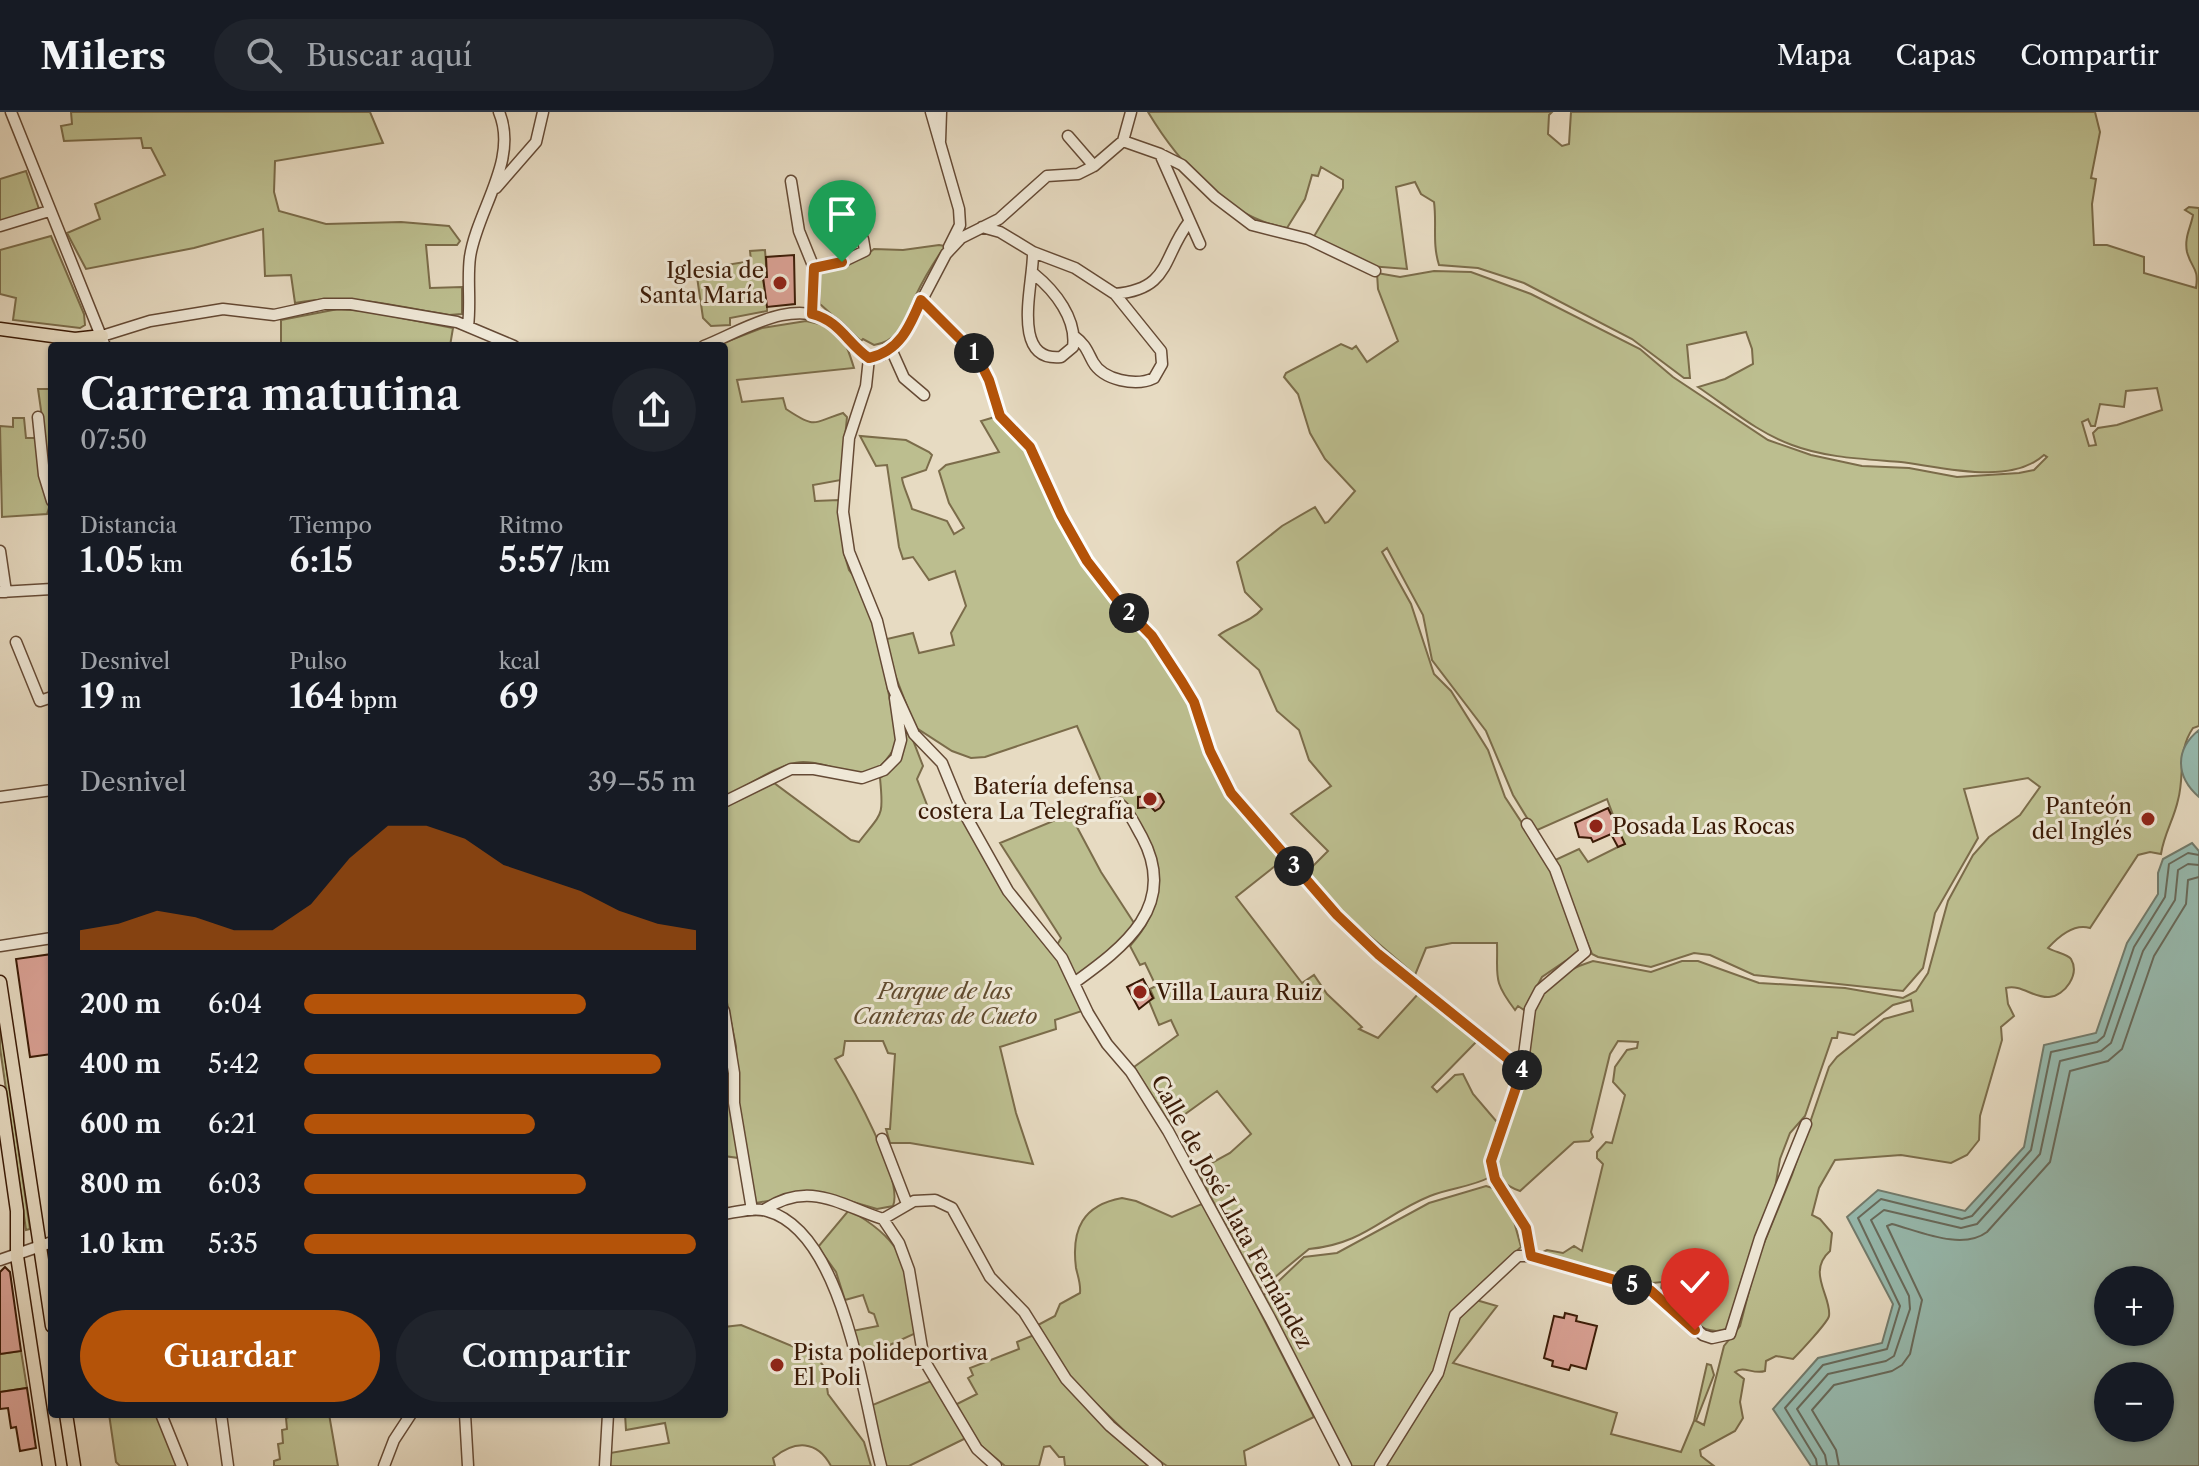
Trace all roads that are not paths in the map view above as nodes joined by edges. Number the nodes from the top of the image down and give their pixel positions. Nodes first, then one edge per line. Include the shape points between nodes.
1 (11, 112) edge
2 (499, 112) edge
3 (543, 112) edge
4 (931, 112) edge
5 (941, 112) edge
6 (1131, 112) edge
7 (1068, 136) dead end
8 (1123, 141) junction
9 (940, 151) junction
10 (1160, 154) junction
11 (1094, 166) junction
12 (791, 181) dead end
13 (492, 193) junction
14 (49, 211) junction
15 (1189, 222) junction
16 (1252, 225) junction
17 (0, 226) edge
18 (982, 227) junction
19 (1260, 237) dead end
20 (863, 239) dead end
21 (1200, 244) dead end
22 (1033, 252) junction
23 (947, 253) junction
24 (814, 268) junction
25 (1375, 271) dead end
26 (1034, 274) junction
27 (1115, 294) junction
28 (921, 300) junction
29 (812, 314) junction
30 (468, 326) junction
31 (0, 329) edge
32 (1074, 336) junction
33 (104, 341) edge
34 (505, 342) edge
35 (713, 342) edge
36 (891, 349) junction
37 (869, 358) junction
38 (924, 395) dead end
39 (38, 417) dead end
40 (48, 488) edge
41 (0, 551) edge
42 (48, 589) edge
43 (3, 592) edge
44 (16, 642) dead end
45 (893, 688) junction
46 (48, 698) edge
47 (48, 791) edge
48 (0, 797) edge
49 (728, 800) edge
50 (1117, 802) dead end
51 (1527, 824) dead end
52 (48, 939) edge
53 (0, 946) edge
54 (0, 982) edge
55 (1074, 983) junction
56 (728, 1036) edge
57 (1522, 1070) junction
58 (0, 1092) edge
59 (1806, 1124) dead end
60 (882, 1139) dead end
61 (907, 1204) junction
62 (758, 1210) junction
63 (728, 1214) edge
64 (883, 1219) junction
65 (48, 1244) edge
66 (39, 1248) junction
67 (17, 1256) junction
68 (1531, 1256) junction
69 (0, 1260) edge
70 (48, 1302) edge
71 (67, 1418) edge
72 (163, 1418) edge
73 (222, 1418) edge
74 (408, 1418) edge
75 (465, 1418) edge
76 (608, 1418) edge
77 (49, 1466) edge
78 (74, 1466) edge
79 (182, 1466) edge
80 (228, 1466) edge
81 (384, 1466) edge
82 (468, 1466) edge
83 (605, 1466) edge
84 (881, 1466) edge
85 (996, 1466) edge
86 (1157, 1466) edge
87 (1346, 1466) edge
88 (1380, 1466) edge

1 - 14 street
2 - 13 street via 505,140
3 - 13 street via 536,142
4 - 9 street
5 - 9 street
6 - 8 street
7 - 11 street
8 - 10 street
8 - 11 street
9 - 23 street via 959,209 960,225
10 - 15 street
10 - 16 street via 1182,165
11 - 18 street via 1078,174 1047,176 1015,207
12 - 24 street via 799,231
13 - 30 street via 470,257
14 - 17 street
14 - 33 street
15 - 21 street
15 - 27 street via 1161,274 1139,290
16 - 19 street
16 - 25 street via 1308,239
18 - 22 street
18 - 23 street
20 - 24 street via 865,251
22 - 26 street
22 - 27 street via 1075,268
23 - 28 street
24 - 29 street
26 - 32 street via 1057,295
26 - 32 street via 1028,320 1035,350 1061,357 1073,347
27 - 32 street via 1161,351 1162,364 1154,378 1138,382 1107,376
28 - 36 street
28 - 57 street via 977,356 1000,416 1030,447 1087,561 1152,636 1182,682 1231,793 1337,915
29 - 35 street via 758,322
29 - 37 street via 841,328
30 - 33 street via 364,306 324,304 274,315 231,308 203,311 150,321
30 - 34 street
31 - 33 main road
36 - 37 street
36 - 38 street via 904,378
37 - 45 street, Calle de José Llata Fernández via 849,438 843,512 849,552 877,621
39 - 40 street
41 - 43 street
42 - 43 street
44 - 46 street via 40,701
45 - 49 street via 901,740 896,758 884,770 862,778 791,769
45 - 55 street, Calle de José Llata Fernández via 914,734 942,763 1008,891 1057,951
47 - 48 street
50 - 55 street via 1150,852 1150,902 1137,932
51 - 57 street via 1555,869 1585,952 1546,983 1530,1009
52 - 53 street
54 - 66 main road
55 - 87 street, Calle de José Llata Fernández via 1104,1039 1168,1131
56 - 62 street via 734,1103
57 - 68 street via 1491,1161 1495,1179 1526,1228
58 - 67 main road via 17,1211
59 - 68 street via 1760,1238 1730,1334 1703,1335 1650,1290
60 - 61 street
61 - 64 street
61 - 86 street via 935,1200 952,1208 990,1277 1024,1312 1066,1379
62 - 63 street
62 - 64 street via 820,1196
62 - 84 street via 785,1219 800,1231 832,1278
64 - 85 street via 909,1270 924,1360 977,1449
65 - 66 street
66 - 67 street
66 - 70 main road
67 - 69 street
67 - 77 main road
68 - 88 street via 1518,1256 1455,1315 1438,1373
71 - 78 main road
72 - 79 street
73 - 80 street
74 - 81 street
75 - 82 street
76 - 83 street

